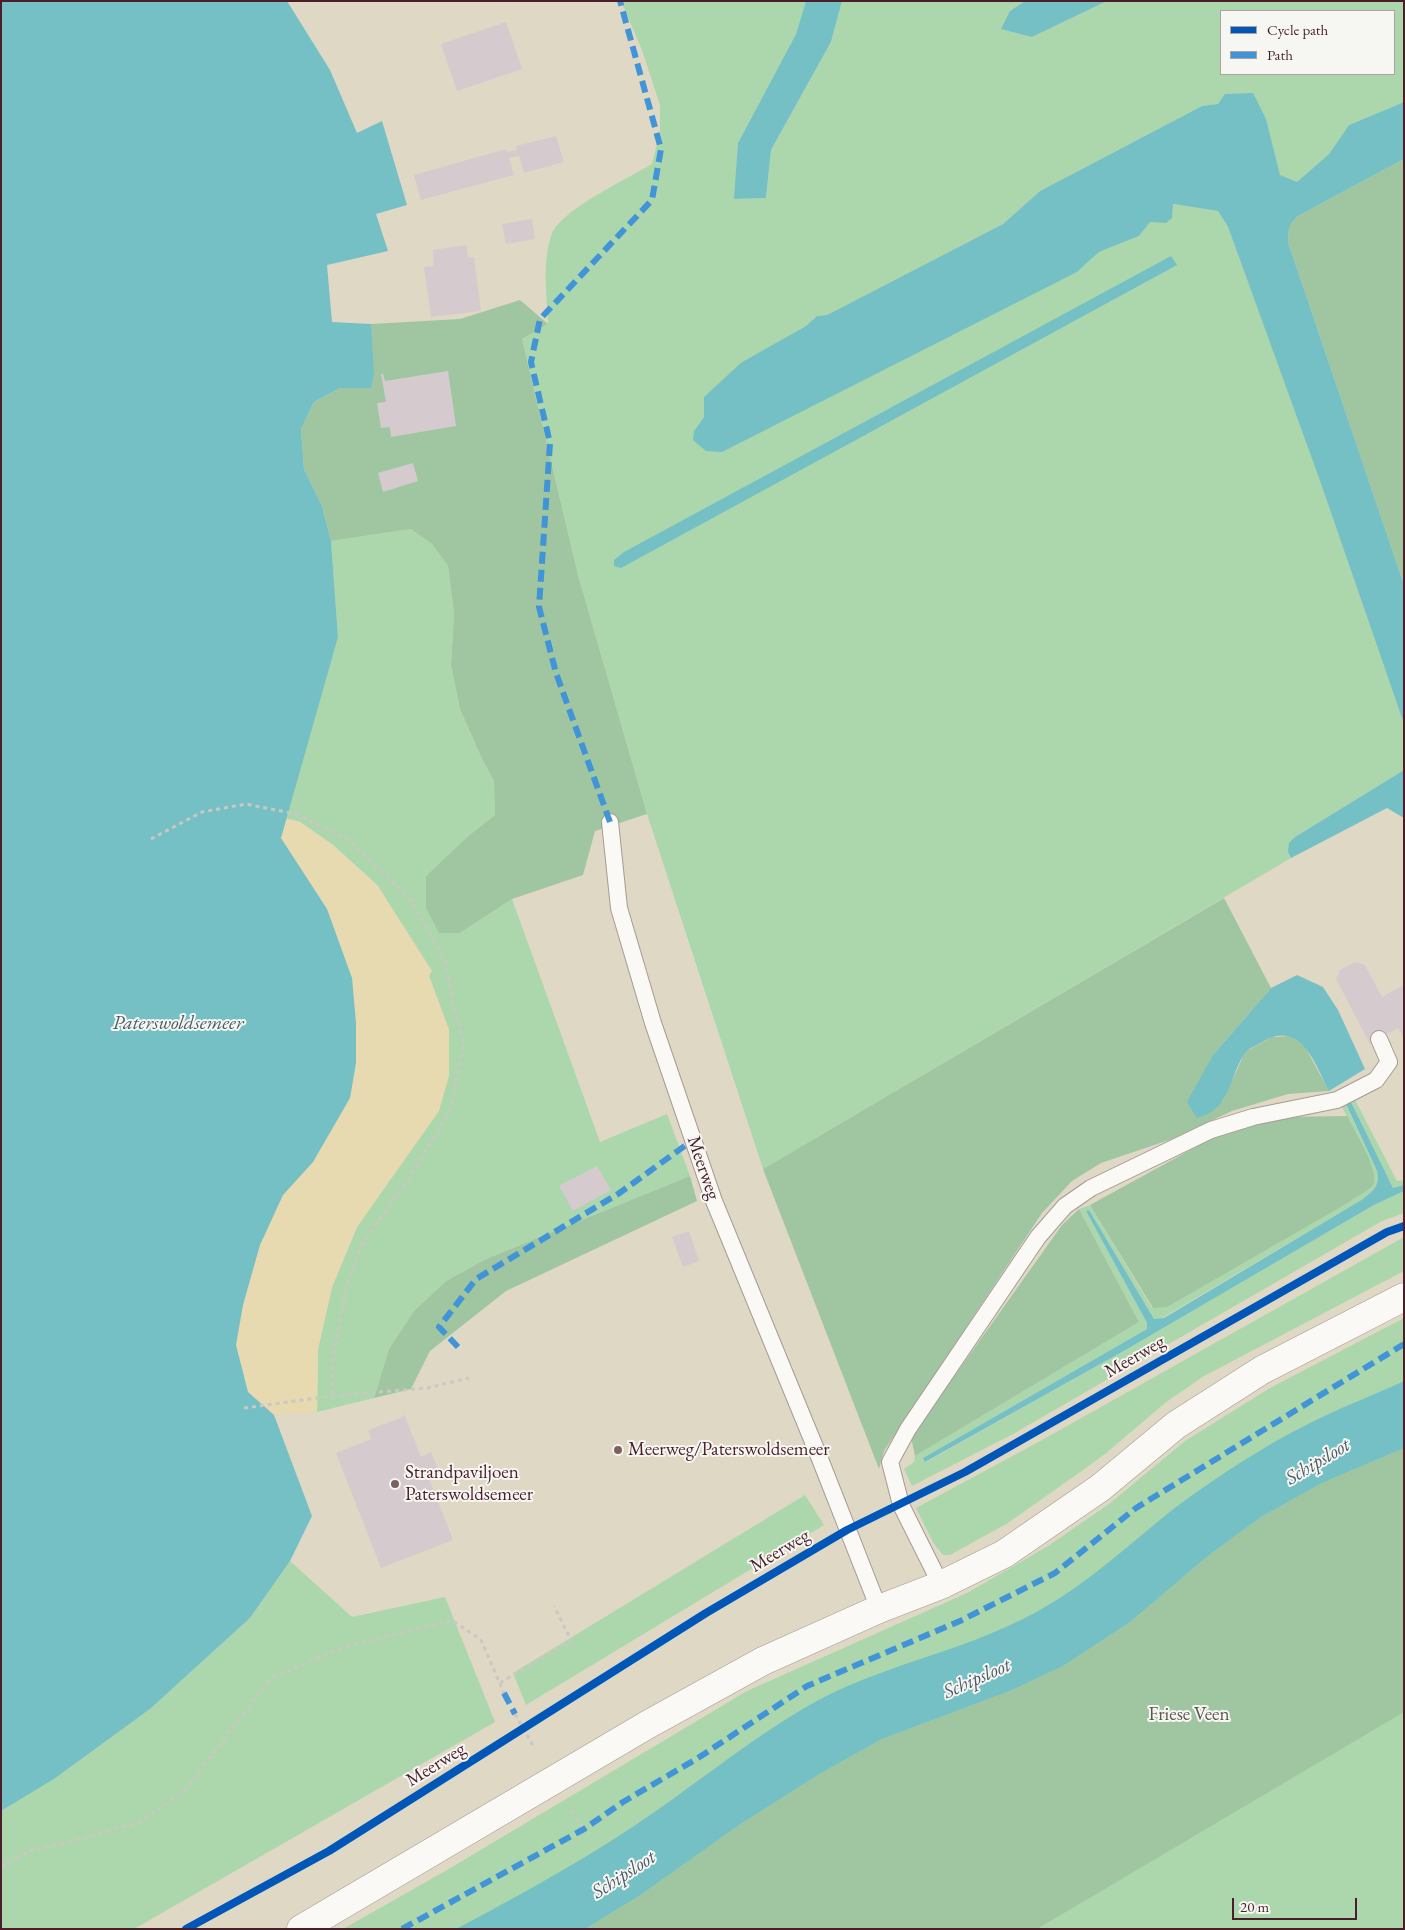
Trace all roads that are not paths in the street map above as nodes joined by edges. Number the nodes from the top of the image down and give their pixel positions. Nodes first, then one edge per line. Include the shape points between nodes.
1 (610, 822) dead end
2 (1380, 1039) dead end
3 (1404, 1297) edge
4 (941, 1585) junction
5 (878, 1609) junction
6 (301, 1929) edge

1 - 5 lane, Meerweg via 619,908 652,1023 714,1201
2 - 4 lane via 1389,1062 1376,1080 1337,1100 1253,1116 1211,1130 1091,1188 1065,1206 1038,1237 908,1429 890,1462 900,1505
3 - 4 main road via 1262,1370 1176,1425 1100,1488 1004,1554
4 - 5 main road
5 - 6 main road via 763,1662 647,1725

